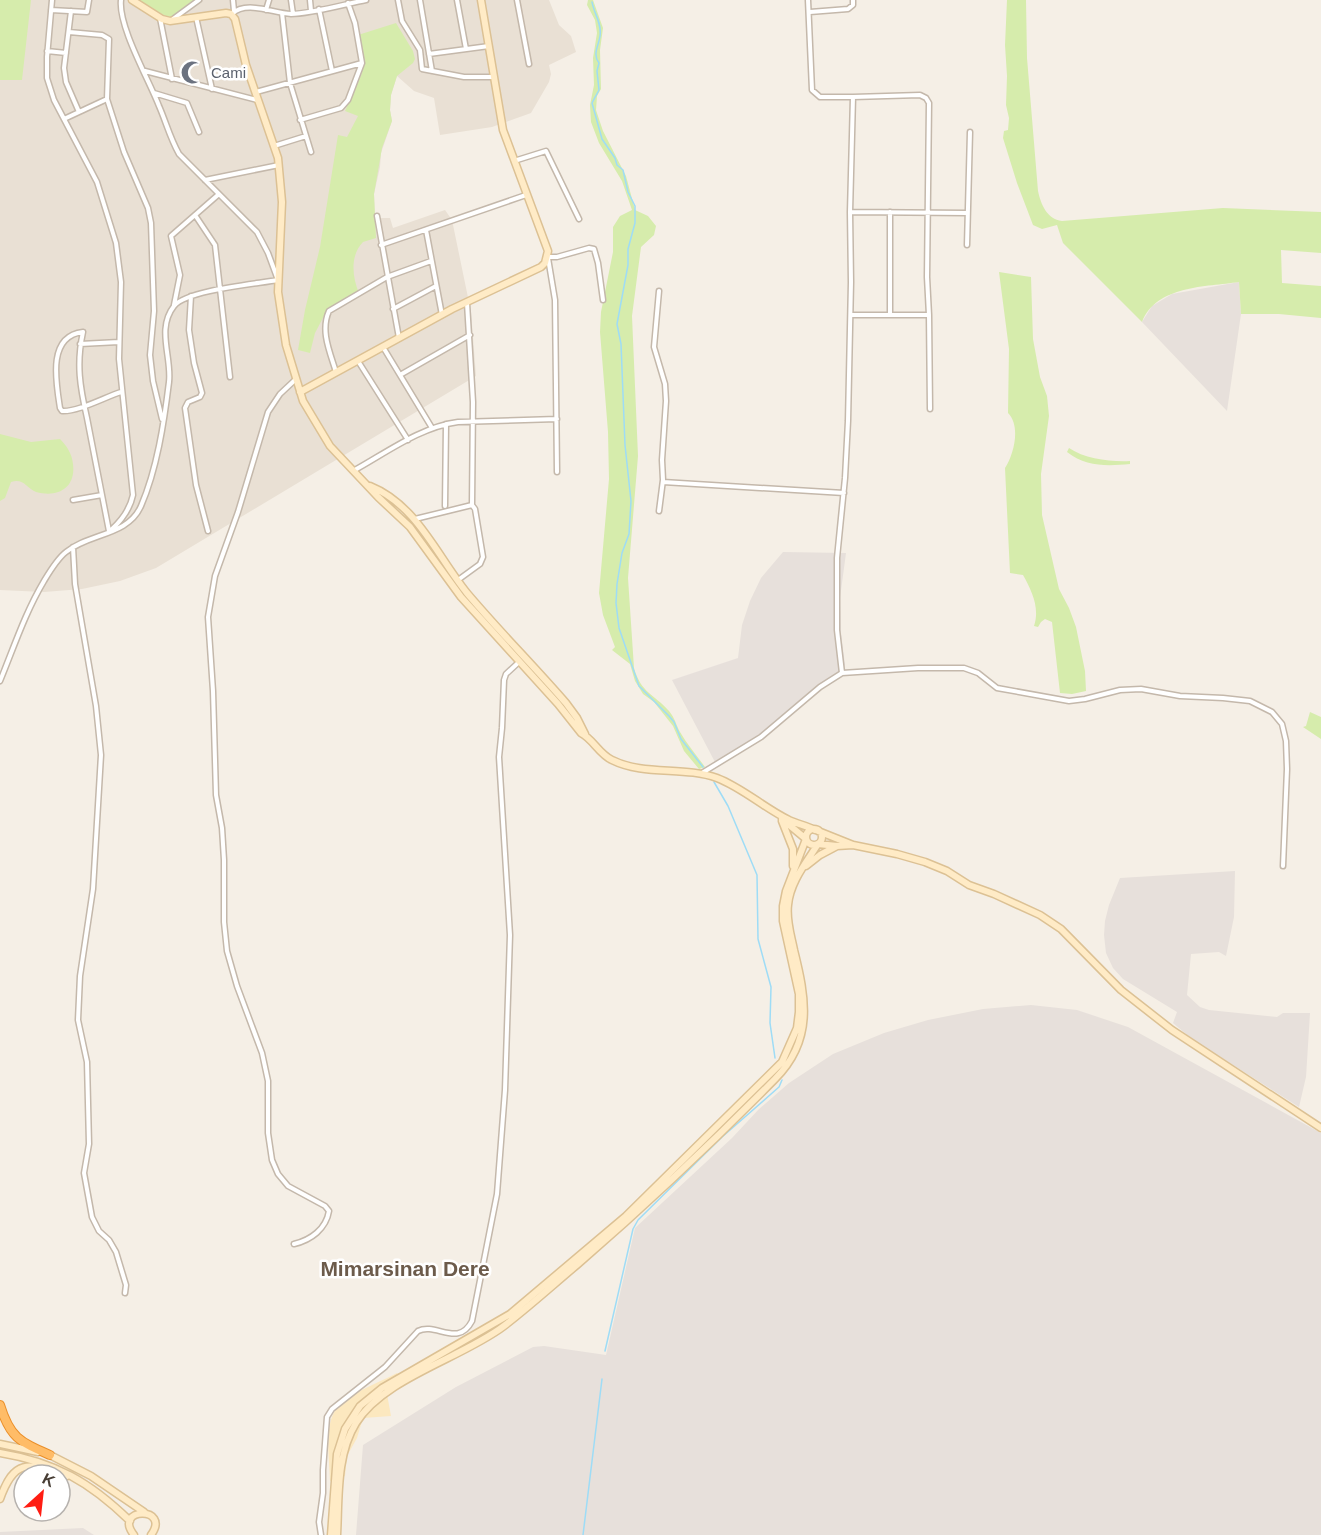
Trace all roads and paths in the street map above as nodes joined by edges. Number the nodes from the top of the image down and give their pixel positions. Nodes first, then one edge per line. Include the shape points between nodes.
1 (52, 0) edge
2 (89, 0) edge
3 (121, 0) edge
4 (132, 0) edge
5 (199, 0) edge
6 (233, 0) edge
7 (269, 0) edge
8 (291, 0) edge
9 (310, 0) edge
10 (366, 0) edge
11 (398, 0) edge
12 (420, 0) edge
13 (457, 0) edge
14 (481, 0) edge
15 (517, 0) edge
16 (808, 0) edge
17 (853, 0) edge
18 (347, 2) edge
19 (319, 9) junction
20 (51, 10) junction
21 (266, 10) junction
22 (71, 11) junction
23 (311, 11) junction
24 (810, 12) junction
25 (233, 13) junction
26 (282, 13) junction
27 (293, 14) junction
28 (196, 17) junction
29 (160, 18) junction
30 (170, 21) junction
31 (69, 32) junction
32 (489, 46) junction
33 (466, 49) junction
34 (47, 51) junction
35 (66, 53) junction
36 (429, 54) junction
37 (362, 63) junction
38 (529, 64) dead end
39 (145, 71) junction
40 (332, 71) junction
41 (432, 71) junction
42 (493, 77) junction
43 (172, 79) junction
44 (290, 83) junction
45 (212, 89) junction
46 (256, 92) junction
47 (154, 93) junction
48 (853, 97) junction
49 (107, 99) junction
50 (259, 100) junction
51 (79, 112) junction
52 (64, 119) junction
53 (300, 120) junction
54 (199, 132) dead end
55 (970, 132) dead end
56 (306, 136) junction
57 (274, 146) junction
58 (311, 152) dead end
59 (513, 161) junction
60 (279, 165) junction
61 (205, 180) junction
62 (219, 194) junction
63 (526, 195) junction
64 (850, 212) junction
65 (890, 212) junction
66 (927, 213) junction
67 (967, 213) junction
68 (195, 215) junction
69 (377, 216) dead end
70 (579, 219) dead end
71 (426, 230) junction
72 (381, 245) junction
73 (967, 246) dead end
74 (547, 257) junction
75 (431, 261) junction
76 (387, 277) junction
77 (278, 280) junction
78 (436, 286) junction
79 (219, 290) junction
80 (659, 291) dead end
81 (191, 296) junction
82 (603, 300) dead end
83 (467, 302) junction
84 (174, 307) junction
85 (393, 309) junction
86 (442, 315) junction
87 (850, 315) junction
88 (890, 315) junction
89 (929, 315) junction
90 (470, 334) junction
91 (399, 338) junction
92 (118, 342) junction
93 (80, 344) junction
94 (382, 347) junction
95 (357, 360) junction
96 (336, 372) junction
97 (399, 375) junction
98 (230, 377) dead end
99 (296, 379) junction
100 (121, 392) junction
101 (300, 392) junction
102 (84, 405) junction
103 (930, 409) dead end
104 (557, 419) junction
105 (163, 422) junction
106 (474, 422) junction
107 (446, 424) junction
108 (432, 428) junction
109 (408, 440) junction
110 (352, 471) junction
111 (557, 472) dead end
112 (663, 483) junction
113 (369, 486) junction
114 (844, 493) junction
115 (102, 495) junction
116 (73, 500) dead end
117 (472, 505) junction
118 (445, 506) dead end
119 (659, 511) dead end
120 (414, 519) junction
121 (109, 531) junction
122 (208, 531) dead end
123 (74, 546) junction
124 (458, 580) junction
125 (519, 662) junction
126 (842, 673) junction
127 (0, 681) edge
128 (586, 736) junction
129 (701, 774) junction
130 (766, 805) junction
131 (781, 818) junction
132 (817, 830) junction
133 (806, 839) junction
134 (818, 844) junction
135 (853, 844) junction
136 (837, 846) junction
137 (1283, 866) dead end
138 (801, 870) junction
139 (792, 873) junction
140 (1321, 1128) edge
141 (294, 1244) dead end
142 (125, 1293) dead end
143 (0, 1405) edge
144 (0, 1444) edge
145 (0, 1453) edge
146 (50, 1455) junction
147 (74, 1478) junction
148 (0, 1499) edge
149 (144, 1512) junction
150 (130, 1521) junction
151 (155, 1533) edge
152 (134, 1535) edge
153 (321, 1535) edge
154 (331, 1535) edge
155 (337, 1535) edge

1 - 20 street
2 - 22 street via 87,12
3 - 39 street via 122,14
4 - 29 street
5 - 30 street
6 - 25 street
7 - 21 street
8 - 27 street
9 - 23 street
10 - 18 street
11 - 41 street via 402,21 420,50 422,69
12 - 36 street
13 - 33 street
14 - 32 street
15 - 38 street
16 - 24 street
17 - 24 street via 848,9
18 - 19 street
18 - 37 street
19 - 23 street
19 - 40 street
20 - 22 street
20 - 34 street
21 - 25 street via 248,6
21 - 26 street
22 - 31 street
23 - 27 street
24 - 48 street via 812,90 820,97
25 - 28 street
25 - 46 street
26 - 27 street
26 - 44 street
28 - 30 street
28 - 45 street
29 - 30 street
29 - 43 street
31 - 35 street
31 - 49 street via 108,38
32 - 33 street
32 - 42 street
33 - 36 street
34 - 35 street
34 - 52 street via 47,78
35 - 51 street via 66,82
36 - 41 street
37 - 40 street
37 - 53 street via 345,106
39 - 43 street
39 - 47 street
40 - 44 street
41 - 42 street
42 - 59 street via 502,130
43 - 45 street
44 - 46 street
44 - 53 street
45 - 50 street
46 - 50 street
47 - 54 street via 187,103
47 - 61 street via 170,139
48 - 64 street
48 - 66 street via 917,95 928,100
49 - 51 street
49 - 105 street via 151,223 154,311 150,355
50 - 57 street
51 - 52 street
52 - 92 street via 97,182 116,243 121,282
53 - 56 street
55 - 67 street
56 - 57 street
56 - 58 street
57 - 60 street
59 - 63 street
59 - 70 street via 546,151
60 - 61 street
60 - 77 street via 282,201
61 - 62 street
62 - 68 street
62 - 77 street via 257,232
63 - 71 street
63 - 74 street
64 - 65 street
64 - 87 street
65 - 66 street
65 - 88 street
66 - 67 street
66 - 89 street
67 - 73 street
68 - 79 street via 215,244
68 - 84 street via 171,236 180,275
69 - 72 street
71 - 72 street
71 - 75 street
72 - 76 street
74 - 82 street via 594,249
74 - 83 street via 541,267
74 - 104 street via 555,300
75 - 76 street
75 - 78 street
76 - 85 street
76 - 96 street via 329,311 325,334
77 - 79 street
77 - 99 street via 286,345
78 - 85 street
78 - 86 street
79 - 81 street
79 - 98 street
80 - 112 street via 654,347 665,389
81 - 84 street
81 - 122 street via 189,330 202,393 185,408 196,485
83 - 86 street
83 - 90 street
84 - 105 street via 166,325 169,380
85 - 91 street
86 - 91 street
87 - 88 street
87 - 114 street
88 - 89 street
89 - 103 street
90 - 97 street
90 - 106 street
91 - 94 street
92 - 93 street
92 - 100 street
93 - 102 street via 79,385
93 - 102 street via 83,332 64,340 56,365 56,385 62,411
94 - 95 street
94 - 97 street
95 - 96 street
95 - 109 street
96 - 101 street
97 - 108 street
99 - 101 street
99 - 141 street via 268,412 214,576 208,617 227,951 262,1053 268,1082 272,1160 288,1186 329,1211 316,1234
100 - 102 street
100 - 121 street via 133,495 130,506
101 - 110 street via 330,446
102 - 115 street
104 - 106 street
104 - 111 street
105 - 121 street via 141,507 129,524
106 - 107 street
106 - 117 street
107 - 108 street
107 - 118 street
108 - 109 street
109 - 110 street
110 - 113 street
112 - 114 street
112 - 119 street
113 - 120 street via 390,497
113 - 125 street via 410,527 461,597
114 - 126 street via 837,558 837,630
115 - 116 street
115 - 121 street
117 - 120 street
117 - 124 street via 483,558
120 - 124 street
121 - 123 street
123 - 127 street via 52,569 33,601
123 - 142 street via 75,584 101,755 93,889 80,976 78,1020 87,1062 88,1144 84,1173 92,1217 116,1252
124 - 128 street via 566,703
125 - 128 street
125 - 153 street via 504,680 499,757 510,935 502,1142 497,1194 472,1321 461,1333 450,1335 424,1328 418,1331 386,1367 332,1409 325,1425
126 - 129 street via 761,737
126 - 137 street via 964,668 997,688 1069,700 1141,689 1250,701 1263,706 1281,724 1286,741
128 - 129 street via 605,755 626,765
129 - 130 street
130 - 131 street
130 - 132 street
131 - 133 street
131 - 139 street via 793,849
132 - 133 street via 808,832
132 - 134 street via 822,837
132 - 135 street
133 - 134 street via 811,845
133 - 139 street
134 - 136 street
134 - 138 street
135 - 136 street
135 - 140 street via 925,862 1040,915 1061,929 1121,990 1172,1030
136 - 138 street
138 - 155 street via 790,896 788,922 804,992 805,1014 802,1034 785,1068 631,1218 521,1312 501,1328 388,1391 369,1406 356,1423 344,1454
139 - 154 street via 783,921 800,1012 782,1062 626,1216 510,1314 382,1388 360,1406 345,1429 337,1454
143 - 146 highway via 13,1435
144 - 146 street
145 - 147 street via 54,1466
146 - 149 street via 91,1476
147 - 148 street via 37,1467 21,1468 8,1478
147 - 150 street via 102,1495
149 - 150 street
149 - 151 street via 152,1516
150 - 152 street

